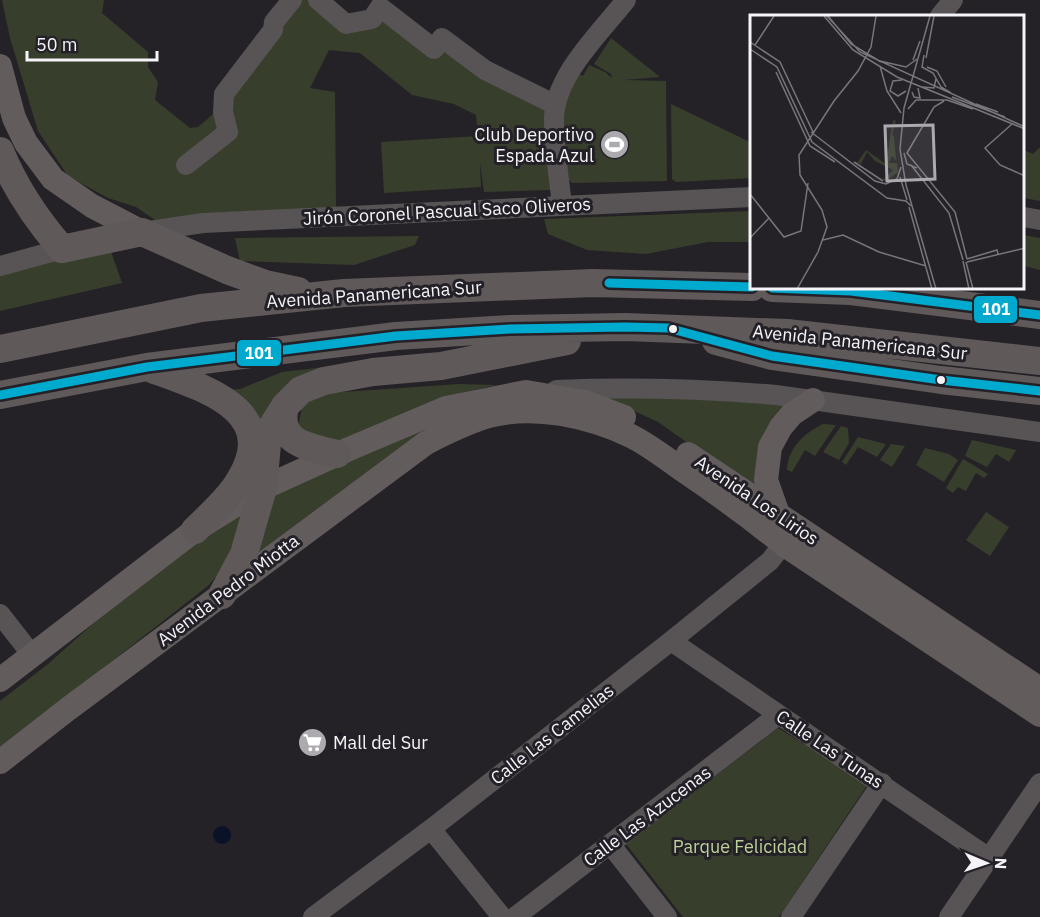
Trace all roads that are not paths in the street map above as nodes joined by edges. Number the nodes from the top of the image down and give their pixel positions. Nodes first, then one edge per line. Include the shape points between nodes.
1 (292, 0) edge
2 (318, 0) edge
3 (626, 0) edge
4 (953, 0) edge
5 (941, 15) edge
6 (0, 66) edge
7 (556, 105) junction
8 (0, 151) edge
9 (186, 165) dead end
10 (750, 197) edge
11 (562, 205) junction
12 (1025, 217) edge
13 (1040, 220) edge
14 (142, 232) junction
15 (62, 249) junction
16 (0, 266) edge
17 (750, 287) edge
18 (825, 290) edge
19 (321, 295) junction
20 (1040, 315) edge
21 (625, 327) junction
22 (668, 328) junction
23 (0, 349) edge
24 (1040, 361) edge
25 (147, 367) junction
26 (1040, 391) edge
27 (526, 392) junction
28 (0, 395) edge
29 (813, 400) junction
30 (285, 406) junction
31 (454, 417) junction
32 (1040, 432) edge
33 (337, 454) junction
34 (263, 488) junction
35 (778, 514) junction
36 (195, 530) junction
37 (783, 544) junction
38 (222, 595) junction
39 (0, 614) edge
40 (671, 641) junction
41 (32, 655) junction
42 (0, 680) edge
43 (1040, 689) edge
44 (778, 715) junction
45 (1040, 715) edge
46 (0, 762) edge
47 (882, 783) junction
48 (1040, 783) edge
49 (431, 829) junction
50 (610, 844) junction
51 (989, 858) junction
52 (335, 911) edge
53 (313, 917) edge
54 (502, 917) edge
55 (515, 917) edge
56 (667, 917) edge
57 (791, 917) edge
58 (949, 917) edge

1 - 9 street via 224,94 222,112 228,132
2 - 7 street via 346,24 372,19 380,7 434,50 442,38 484,70
3 - 7 street via 570,70
4 - 5 street
6 - 14 main road via 14,118 26,143 53,179 92,206
7 - 11 street via 553,120
8 - 15 highway via 23,199
10 - 11 street, Jirón Coronel Pascual Saco Oliveros
11 - 14 street, Jirón Coronel Pascual Saco Oliveros via 203,223
12 - 13 street
14 - 15 highway
14 - 19 highway via 265,284
15 - 16 street
17 - 19 highway, Avenida Panamericana Sur via 593,283
18 - 20 highway
19 - 23 highway, Avenida Panamericana Sur via 201,308
21 - 22 highway, Avenida Panamericana Sur
21 - 25 highway, Avenida Panamericana Sur via 396,336
21 - 30 highway via 441,366 324,381 301,390
22 - 24 highway, Avenida Panamericana Sur via 787,333
22 - 26 highway via 772,356
25 - 28 highway, Avenida Panamericana Sur
25 - 36 highway via 210,390 238,412 252,431 246,469 235,488
27 - 29 street via 601,388 738,392
27 - 31 main road, Avenida Los Lirios
27 - 35 main road, Avenida Los Lirios via 585,402 640,423
29 - 32 street
29 - 35 main road via 792,414 770,447 766,480
30 - 33 highway via 283,414 291,439 301,446
30 - 34 highway via 268,433
31 - 33 main road
31 - 37 main road, Avenida Los Lirios via 553,413 592,421 632,436
31 - 38 main road, Avenida Pedro Miotta via 426,443
33 - 34 main road
34 - 36 main road
34 - 38 highway via 244,554
35 - 43 main road, Avenida Los Lirios
36 - 41 main road
37 - 40 street, Calle Las Camelias via 770,561
37 - 45 main road, Avenida Los Lirios
38 - 46 main road, Avenida Pedro Miotta
39 - 41 street
40 - 44 street, Calle Las Tunas
40 - 49 street, Calle Las Camelias
41 - 42 main road
44 - 47 street, Calle Las Tunas
44 - 50 street, Calle Las Azucenas
47 - 51 street, Calle Las Tunas
47 - 57 street
48 - 51 street
49 - 52 street, Calle Las Camelias
49 - 54 street
50 - 55 street, Calle Las Azucenas
50 - 56 street
51 - 58 street
52 - 53 street, Calle Las Camelias

